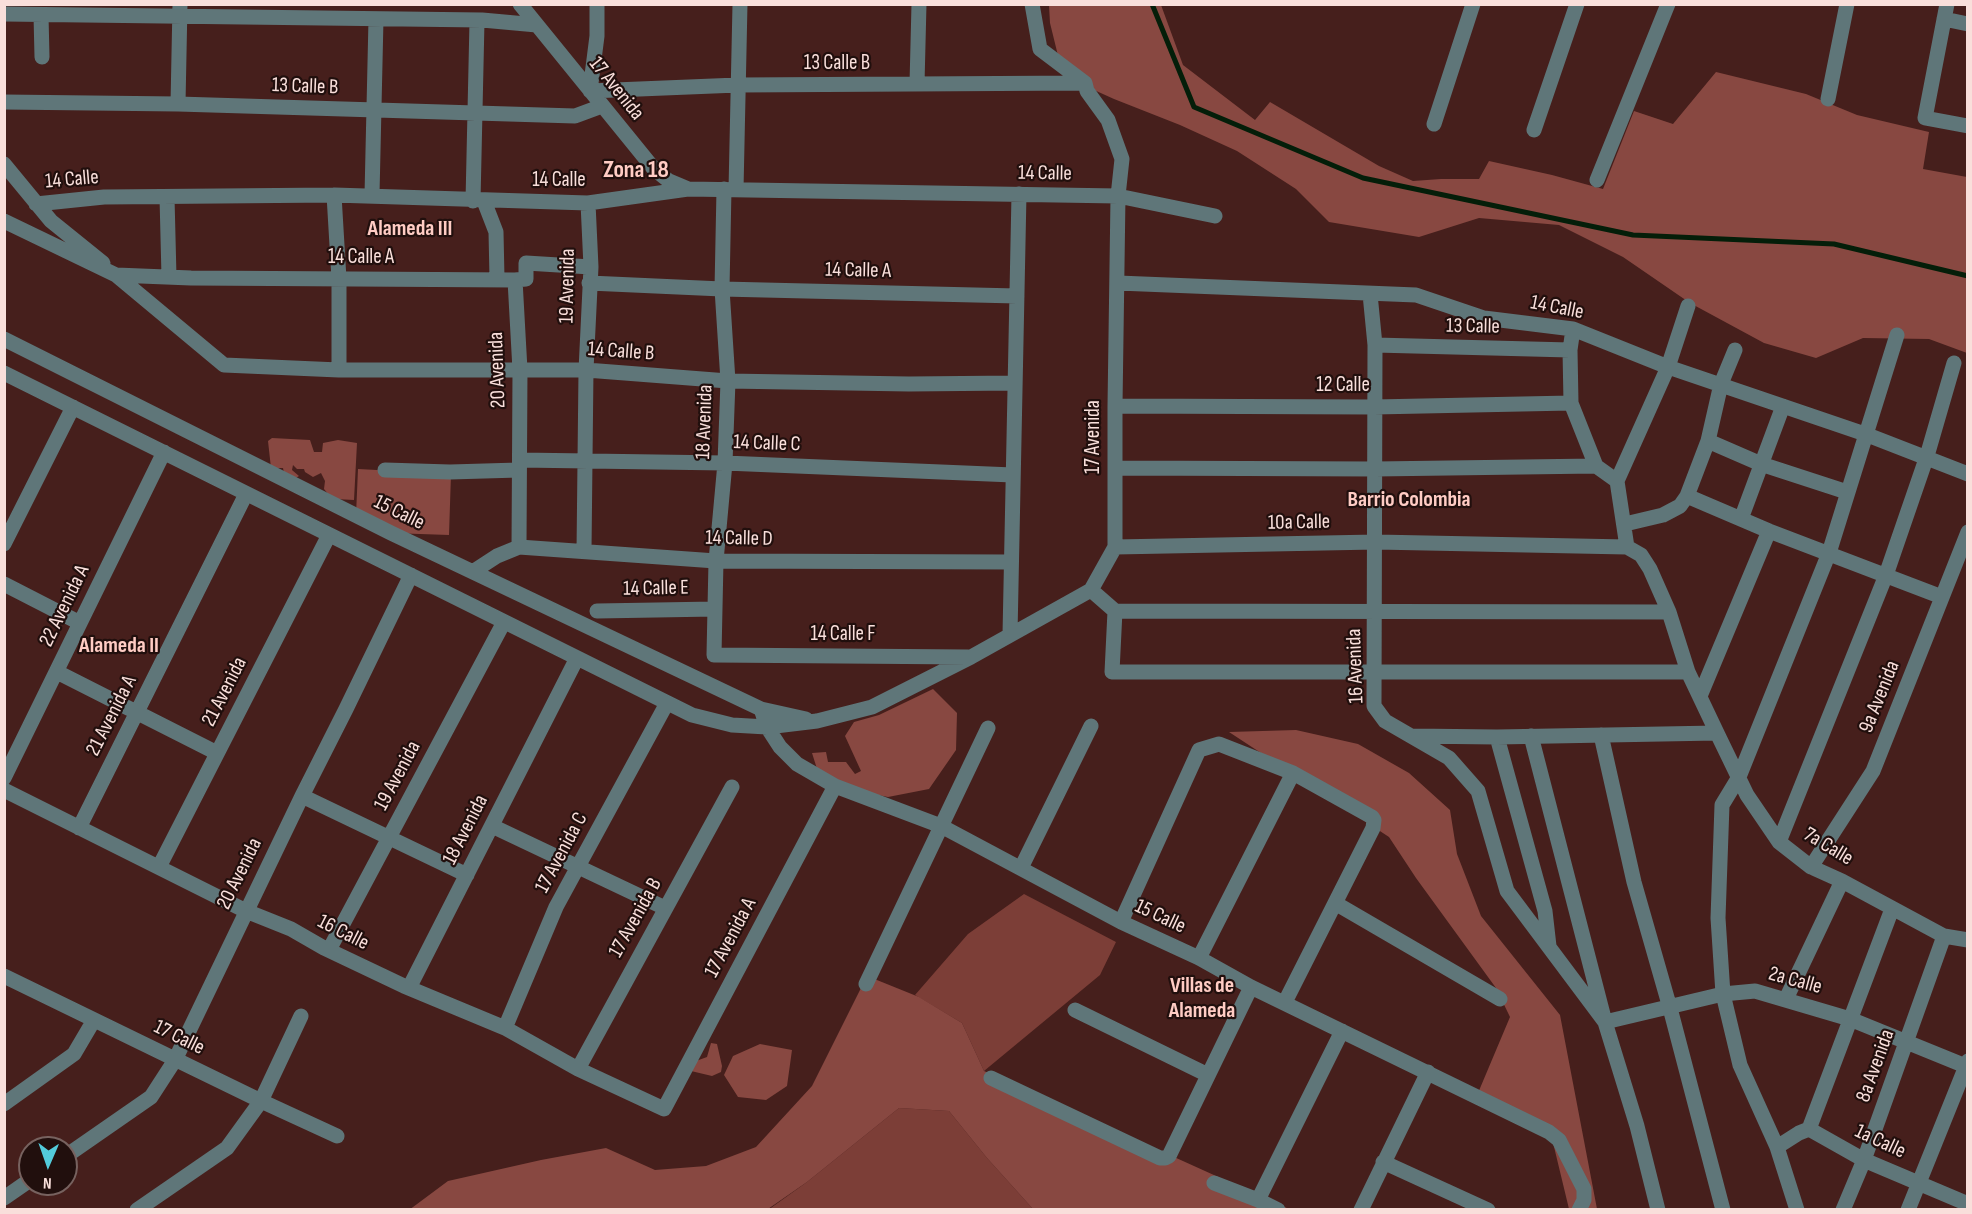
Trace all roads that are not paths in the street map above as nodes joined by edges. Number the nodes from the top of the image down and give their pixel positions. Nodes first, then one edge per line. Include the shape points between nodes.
1 (520, 4) edge
2 (597, 4) edge
3 (740, 4) edge
4 (919, 4) edge
5 (1032, 4) edge
6 (1473, 4) edge
7 (1577, 4) edge
8 (1668, 4) edge
9 (1847, 4) edge
10 (180, 10) edge
11 (44, 11) edge
12 (329, 12) edge
13 (1945, 12) edge
14 (4, 14) edge
15 (376, 20) junction
16 (477, 21) junction
17 (1968, 24) edge
18 (537, 25) junction
19 (42, 57) dead end
20 (917, 84) junction
21 (1085, 84) junction
22 (738, 85) junction
23 (590, 91) junction
24 (1828, 99) dead end
25 (4, 102) edge
26 (178, 104) junction
27 (602, 106) junction
28 (373, 110) junction
29 (476, 113) junction
30 (1434, 124) dead end
31 (1968, 126) edge
32 (1534, 129) dead end
33 (4, 164) edge
34 (1597, 180) dead end
35 (688, 189) junction
36 (730, 189) junction
37 (1019, 194) junction
38 (334, 195) junction
39 (372, 195) junction
40 (167, 196) junction
41 (1118, 196) junction
42 (479, 201) junction
43 (588, 203) junction
44 (36, 204) junction
45 (1215, 216) dead end
46 (4, 221) edge
47 (591, 267) junction
48 (116, 275) junction
49 (169, 277) junction
50 (497, 278) junction
51 (339, 279) junction
52 (515, 280) junction
53 (589, 283) junction
54 (1118, 283) junction
55 (722, 289) junction
56 (1370, 294) junction
57 (1017, 296) junction
58 (1688, 306) dead end
59 (1574, 329) junction
60 (1897, 335) dead end
61 (4, 339) edge
62 (1375, 345) junction
63 (1570, 350) junction
64 (1735, 350) dead end
65 (1954, 363) dead end
66 (224, 365) joint
67 (1668, 367) junction
68 (339, 370) junction
69 (520, 370) junction
70 (586, 370) junction
71 (4, 373) edge
72 (728, 381) junction
73 (1015, 382) junction
74 (1721, 384) junction
75 (1571, 403) junction
76 (1115, 406) junction
77 (1783, 406) junction
78 (73, 407) junction
79 (1374, 407) junction
80 (1865, 434) junction
81 (1708, 441) junction
82 (164, 453) junction
83 (1927, 456) junction
84 (586, 462) junction
85 (725, 463) junction
86 (1761, 464) junction
87 (519, 465) junction
88 (1596, 466) junction
89 (1115, 468) junction
90 (385, 470) dead end
91 (1375, 470) junction
92 (1968, 474) edge
93 (1012, 475) junction
94 (1617, 481) junction
95 (1847, 492) junction
96 (246, 494) junction
97 (1688, 496) junction
98 (1741, 519) junction
99 (1625, 524) junction
100 (1769, 531) junction
101 (1968, 532) edge
102 (329, 535) junction
103 (1376, 542) junction
104 (4, 544) edge
105 (519, 547) junction
106 (1115, 547) junction
107 (1627, 547) junction
108 (584, 551) junction
109 (1829, 553) junction
110 (716, 561) junction
111 (1011, 562) junction
112 (474, 571) junction
113 (411, 575) junction
114 (1886, 575) junction
115 (4, 584) edge
116 (1091, 590) junction
117 (1942, 597) junction
118 (715, 609) junction
119 (597, 611) dead end
120 (1115, 611) junction
121 (1376, 611) junction
122 (1669, 612) junction
123 (504, 622) junction
124 (80, 623) junction
125 (1010, 635) junction
126 (714, 655) joint
127 (971, 657) junction
128 (577, 658) junction
129 (57, 672) junction
130 (1688, 672) junction
131 (1375, 673) junction
132 (1700, 696) junction
133 (667, 703) junction
134 (761, 709) junction
135 (137, 712) junction
136 (817, 721) junction
137 (1091, 726) dead end
138 (767, 727) junction
139 (988, 728) dead end
140 (1717, 733) junction
141 (1601, 735) junction
142 (1412, 736) junction
143 (1531, 736) junction
144 (1497, 737) junction
145 (217, 753) junction
146 (1293, 773) junction
147 (1739, 777) junction
148 (4, 778) edge
149 (835, 786) junction
150 (732, 787) dead end
151 (4, 790) edge
152 (302, 796) junction
153 (492, 826) junction
154 (941, 826) junction
155 (79, 828) junction
156 (389, 838) junction
157 (1779, 842) junction
158 (577, 866) junction
159 (159, 867) junction
160 (1811, 867) junction
161 (1021, 868) junction
162 (467, 875) junction
163 (1842, 881) junction
164 (1335, 903) junction
165 (665, 908) junction
166 (1892, 909) junction
167 (246, 911) junction
168 (1121, 922) junction
169 (1944, 936) junction
170 (1968, 940) edge
171 (1549, 949) junction
172 (329, 950) junction
173 (1199, 958) junction
174 (4, 976) edge
175 (866, 984) dead end
176 (1251, 987) junction
177 (409, 988) junction
178 (1723, 994) junction
179 (1500, 999) dead end
180 (1786, 999) junction
181 (1285, 1002) junction
182 (1670, 1008) junction
183 (1075, 1010) dead end
184 (301, 1016) dead end
185 (1850, 1019) junction
186 (94, 1020) junction
187 (1605, 1022) junction
188 (505, 1028) junction
189 (1342, 1032) junction
190 (1907, 1044) junction
191 (175, 1059) junction
192 (1967, 1065) edge
193 (578, 1069) junction
194 (1428, 1072) junction
195 (1208, 1075) junction
196 (991, 1078) dead end
197 (261, 1101) junction
198 (4, 1104) edge
199 (663, 1109) joint
200 (1809, 1129) junction
201 (337, 1136) dead end
202 (1778, 1147) junction
203 (78, 1148) edge
204 (1864, 1160) junction
205 (1383, 1162) junction
206 (1919, 1182) junction
207 (1214, 1184) dead end
208 (18, 1188) edge
209 (4, 1198) edge
210 (1258, 1200) junction
211 (1968, 1204) edge
212 (137, 1209) edge
213 (1278, 1209) edge
214 (1361, 1209) edge
215 (1488, 1209) edge
216 (1579, 1209) edge
217 (1658, 1209) edge
218 (1723, 1209) edge
219 (1797, 1209) edge
220 (1843, 1209) edge
221 (1908, 1209) edge

1 - 18 street, 17 Avenida
2 - 23 street
3 - 22 street, 18 Avenida
4 - 20 street
5 - 21 street, 17 Avenida via 1040,49
6 - 30 street
7 - 32 street
8 - 34 street
9 - 24 street
10 - 11 street
10 - 12 street
10 - 26 street
11 - 14 street
11 - 19 street
12 - 15 street
13 - 17 street
13 - 31 street via 1924,118
15 - 16 street
15 - 28 street
16 - 18 street
16 - 29 street
18 - 23 street, 17 Avenida
20 - 21 street, 13 Calle B
20 - 22 street, 13 Calle B
21 - 41 street, 17 Avenida via 1108,120 1122,159
22 - 23 street, 13 Calle B
22 - 36 street, 18 Avenida
23 - 27 street, 17 Avenida
25 - 26 street, 13 Calle B
26 - 28 street, 13 Calle B
27 - 29 street, 13 Calle B via 575,116
27 - 35 street, 17 Avenida via 654,170
28 - 29 street, 13 Calle B
28 - 39 street
29 - 42 street
33 - 44 street
35 - 36 street, 14 Calle
35 - 43 street, 14 Calle
36 - 37 street, 14 Calle
36 - 55 street, 18 Avenida
37 - 41 street, 14 Calle
37 - 57 street
38 - 39 street, 14 Calle
38 - 40 street, 14 Calle
38 - 51 street
39 - 42 street, 14 Calle
40 - 44 street, 14 Calle
40 - 49 street
41 - 45 street, 14 Calle
41 - 54 street, 17 Avenida
42 - 43 street, 14 Calle
42 - 50 street via 496,232
43 - 47 street, 19 Avenida
44 - 48 street
46 - 48 street, 14 Calle A
47 - 52 street via 526,263 526,279
47 - 53 street, 19 Avenida
48 - 49 street, 14 Calle A
48 - 66 street, 14 Calle A
49 - 51 street, 14 Calle A
50 - 51 street, 14 Calle A
50 - 52 street, 14 Calle A
51 - 68 street
52 - 69 street, 20 Avenida
53 - 55 street, 14 Calle A
53 - 70 street, 19 Avenida
54 - 56 street, 14 Calle
54 - 76 street, 17 Avenida
55 - 57 street, 14 Calle A
55 - 72 street, 18 Avenida
56 - 59 street, 14 Calle via 1416,295 1484,318
56 - 62 street, 16 Avenida
57 - 73 street
58 - 67 street
59 - 63 street
59 - 67 street, 14 Calle
60 - 80 street
61 - 112 street, 15 Calle
62 - 63 street, 13 Calle
62 - 79 street, 16 Avenida
63 - 75 street
64 - 74 street
65 - 83 street
66 - 68 street, 14 Calle B
67 - 74 street, 14 Calle
67 - 94 street
68 - 69 street, 14 Calle B
69 - 70 street, 14 Calle B
69 - 87 street, 20 Avenida
70 - 72 street, 14 Calle B
70 - 84 street, 19 Avenida
71 - 78 street
72 - 73 street, 14 Calle B
72 - 85 street, 18 Avenida
73 - 93 street
74 - 77 street, 14 Calle
74 - 81 street
75 - 79 street, 12 Calle
75 - 88 street
76 - 79 street, 12 Calle
76 - 89 street, 17 Avenida
77 - 80 street, 14 Calle
77 - 86 street
78 - 82 street
78 - 104 street
79 - 91 street, 16 Avenida
80 - 83 street, 14 Calle
80 - 95 street
81 - 86 street
81 - 97 street
82 - 96 street
82 - 124 street, 22 Avenida A
83 - 92 street, 14 Calle
83 - 114 street
84 - 85 street, 14 Calle C
84 - 87 street, 14 Calle C
84 - 108 street, 19 Avenida
85 - 93 street, 14 Calle C
85 - 110 street, 18 Avenida
86 - 95 street
86 - 98 street
87 - 90 street, 14 Calle C via 450,472
87 - 105 street, 20 Avenida
88 - 91 street
88 - 94 street
89 - 91 street
89 - 106 street, 17 Avenida
91 - 103 street, 16 Avenida
93 - 111 street
94 - 99 street
95 - 109 street
96 - 102 street
96 - 135 street, 21 Avenida A
97 - 98 street
97 - 99 street via 1680,506 1663,515
98 - 100 street
99 - 107 street
100 - 109 street
100 - 132 street
101 - 117 street, 9a Avenida
102 - 113 street
102 - 145 street, 21 Avenida
103 - 106 street, 10a Calle
103 - 107 street, 10a Calle
103 - 121 street, 16 Avenida
105 - 108 street, 14 Calle D
105 - 112 street, 14 Calle D
106 - 116 street, 17 Avenida
107 - 122 street, 7a Calle via 1641,555
108 - 110 street, 14 Calle D
109 - 114 street
109 - 147 street
110 - 111 street, 14 Calle D
110 - 118 street, 18 Avenida
111 - 125 street
112 - 134 street, 15 Calle
113 - 123 street
113 - 152 street, 20 Avenida
114 - 117 street
114 - 157 street
115 - 124 street
116 - 120 street
116 - 125 street
117 - 160 street, 9a Avenida via 1873,771
118 - 119 street, 14 Calle E
118 - 126 street, 18 Avenida
120 - 121 street
120 - 131 street via 1112,672
121 - 122 street
121 - 131 street, 16 Avenida
122 - 130 street, 7a Calle
123 - 128 street
123 - 156 street, 19 Avenida
124 - 129 street, 22 Avenida A
125 - 127 street
126 - 127 street, 14 Calle F
127 - 136 street via 872,707
128 - 133 street
128 - 153 street, 18 Avenida
129 - 135 street
129 - 148 street, 22 Avenida A
130 - 131 street
130 - 132 street, 7a Calle
131 - 142 street, 16 Avenida via 1374,705 1385,721
132 - 140 street, 7a Calle
133 - 138 street via 692,715 732,725
133 - 158 street, 17 Avenida C
134 - 136 street
134 - 138 street, 15 Calle
135 - 145 street
135 - 155 street, 21 Avenida A
136 - 138 street
137 - 161 street
138 - 149 street, 15 Calle via 797,764
139 - 154 street
140 - 141 street
140 - 147 street, 7a Calle
141 - 143 street
141 - 182 street via 1634,882
142 - 144 street
142 - 171 street, 16 Avenida via 1449,758 1478,791 1507,891
143 - 144 street
143 - 187 street
144 - 171 street via 1545,911
145 - 159 street, 21 Avenida
146 - 164 street via 1374,820
146 - 168 street via 1219,744 1199,750
146 - 173 street
147 - 157 street, 7a Calle
147 - 178 street via 1722,805 1718,918
149 - 154 street, 15 Calle
149 - 199 street, 17 Avenida A
150 - 165 street, 17 Avenida B
151 - 155 street, 16 Calle
152 - 156 street
152 - 167 street, 20 Avenida
153 - 158 street
153 - 162 street, 18 Avenida
154 - 161 street, 15 Calle
154 - 175 street
155 - 159 street, 16 Calle
156 - 162 street
156 - 172 street, 19 Avenida
157 - 160 street, 7a Calle
158 - 165 street
158 - 188 street, 17 Avenida C
159 - 167 street, 16 Calle
160 - 163 street, 7a Calle
161 - 168 street, 15 Calle
162 - 177 street, 18 Avenida
163 - 166 street, 7a Calle
163 - 180 street
164 - 179 street
164 - 181 street
165 - 193 street, 17 Avenida B
166 - 169 street, 7a Calle
166 - 185 street
167 - 172 street, 16 Calle
167 - 191 street, 20 Avenida
168 - 173 street, 15 Calle
169 - 170 street, 7a Calle
169 - 190 street, 8a Avenida
171 - 187 street, 16 Avenida
172 - 177 street, 16 Calle
173 - 176 street, 15 Calle
174 - 186 street, 17 Calle
176 - 181 street, 15 Calle
176 - 195 street
177 - 188 street, 16 Calle
178 - 180 street, 2a Calle via 1755,991
178 - 182 street, 2a Calle
178 - 202 street via 1740,1065
180 - 185 street, 2a Calle
181 - 189 street, 15 Calle
182 - 187 street, 2a Calle
182 - 218 street
183 - 195 street
184 - 197 street
185 - 190 street, 2a Calle
185 - 200 street
186 - 191 street, 17 Calle
186 - 198 street via 74,1054
187 - 217 street
188 - 193 street, 16 Calle
189 - 194 street, 15 Calle
189 - 210 street
190 - 192 street, 2a Calle
190 - 204 street, 8a Avenida
191 - 197 street, 17 Calle
191 - 203 street, 20 Avenida via 151,1097
192 - 206 street
193 - 199 street, 16 Calle
194 - 205 street
194 - 216 street, 15 Calle via 1559,1140 1584,1189
195 - 196 street via 1165,1158
197 - 201 street, 17 Calle
197 - 212 street via 227,1148
200 - 202 street
200 - 204 street, 1a Calle
202 - 219 street
204 - 206 street, 1a Calle
204 - 220 street, 8a Avenida
205 - 214 street
205 - 215 street
206 - 211 street, 1a Calle
206 - 221 street
207 - 210 street
208 - 209 street
210 - 213 street

